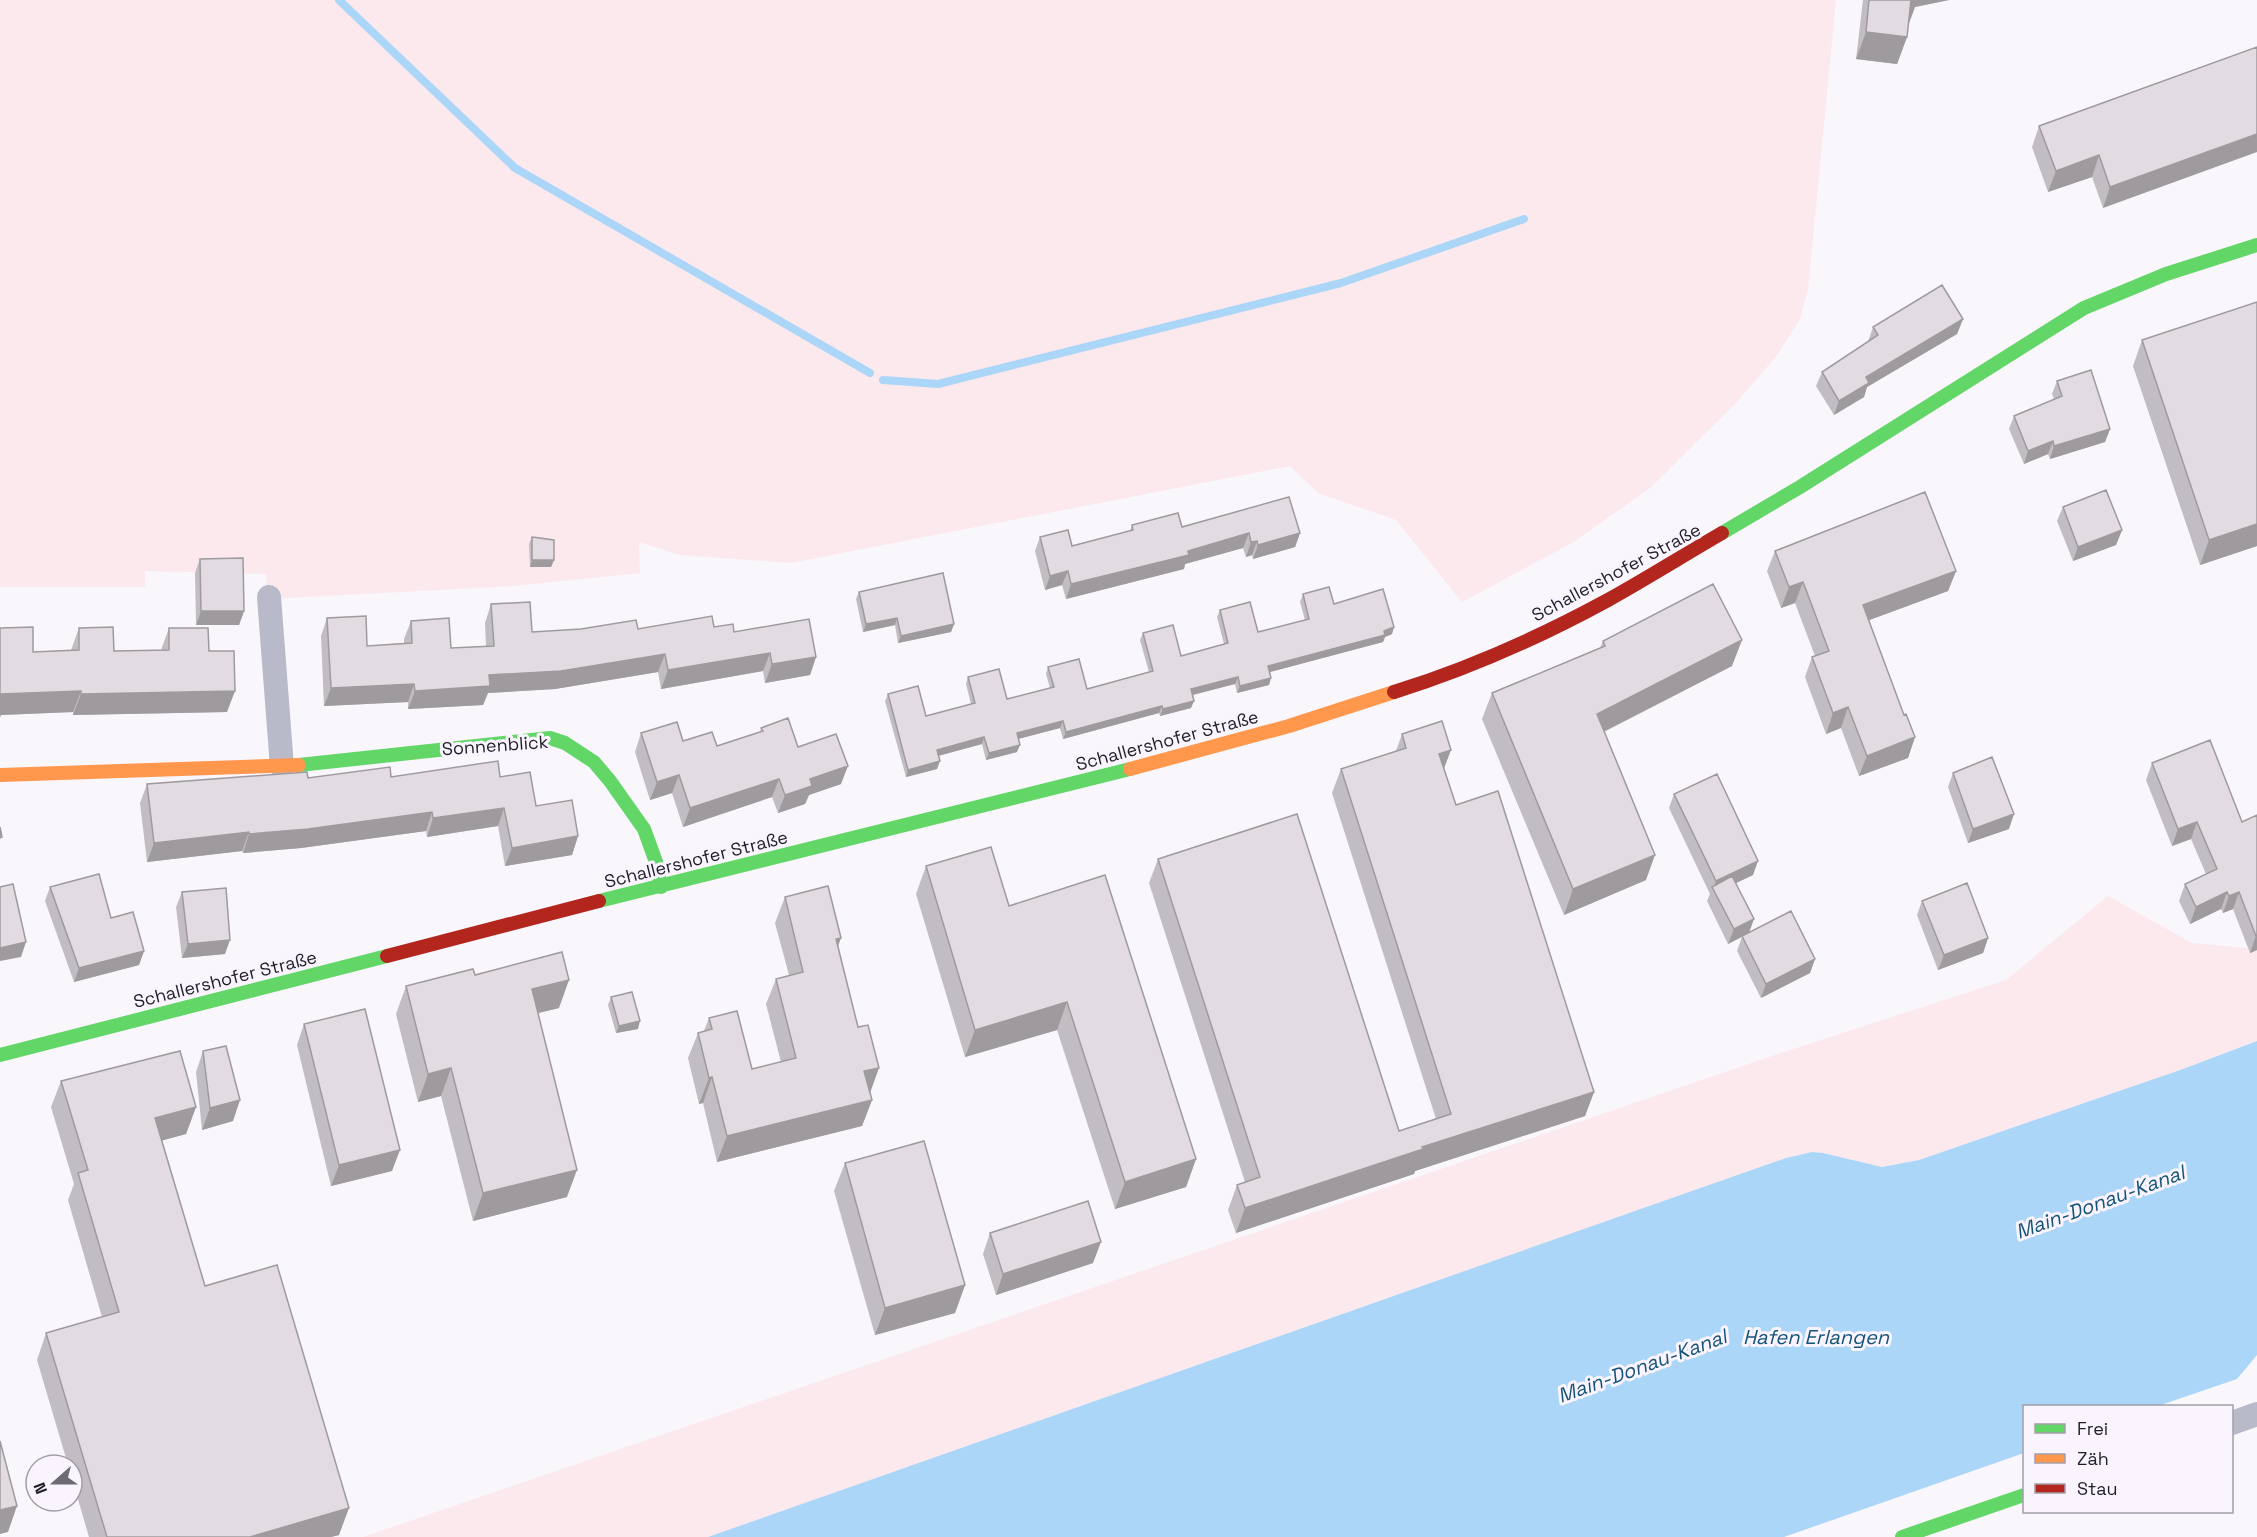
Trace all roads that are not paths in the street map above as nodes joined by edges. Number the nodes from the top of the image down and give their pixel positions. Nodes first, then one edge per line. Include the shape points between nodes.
1 (2257, 245) edge
2 (269, 597) dead end
3 (282, 767) junction
4 (0, 775) edge
5 (661, 887) junction
6 (0, 1055) edge
7 (2257, 1414) edge
8 (2233, 1423) edge
9 (2023, 1496) edge
10 (1902, 1537) edge

1 - 5 street, Schallershofer Straße via 2166,274 2084,308 1711,541 1552,629 1475,663 1268,732
2 - 3 street
3 - 4 street, Sonnenblick
3 - 5 street, Sonnenblick via 550,738 594,762 610,781 644,830
5 - 6 street, Schallershofer Straße
7 - 8 street
9 - 10 street

